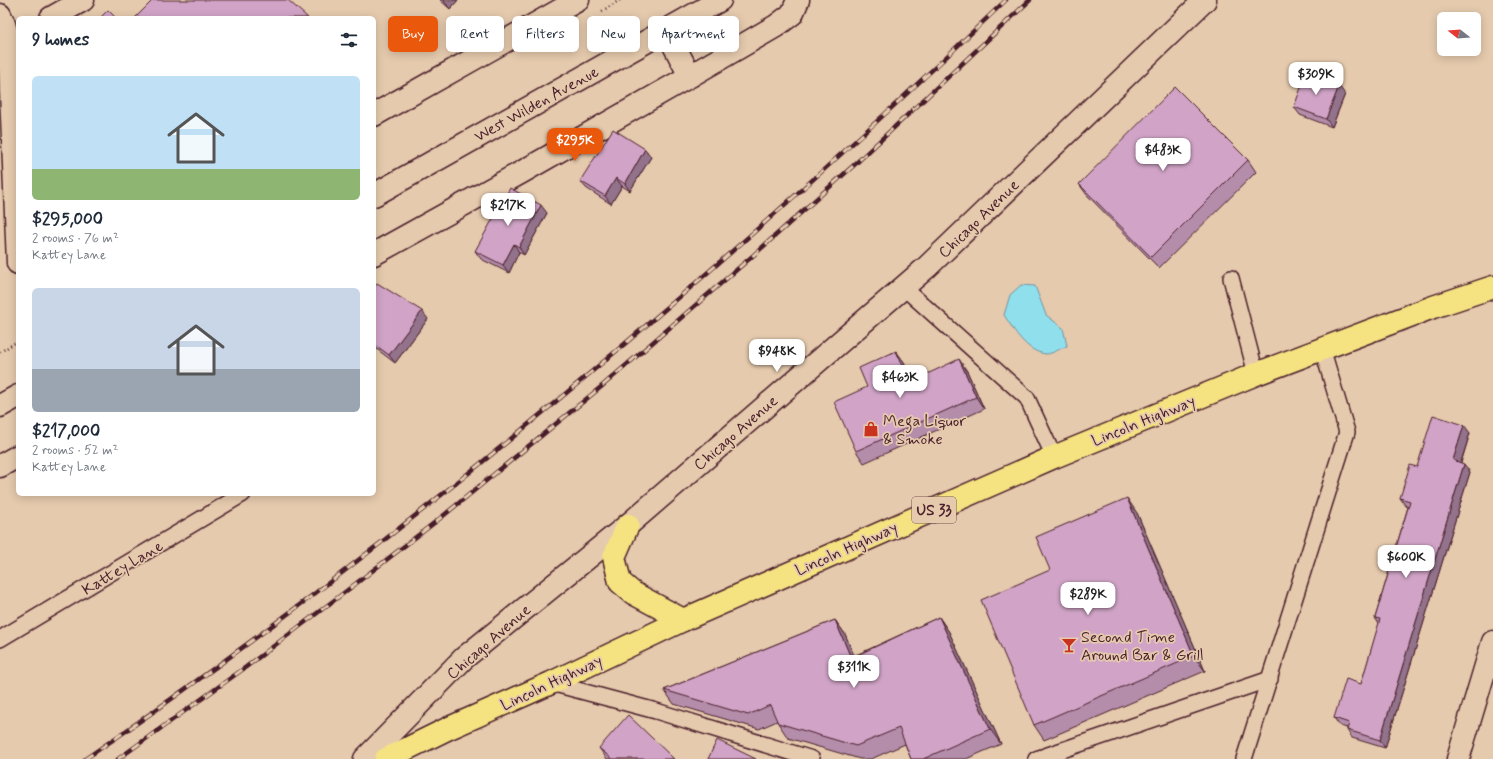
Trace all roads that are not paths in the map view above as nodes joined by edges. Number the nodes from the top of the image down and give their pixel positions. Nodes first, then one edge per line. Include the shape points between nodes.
1 (83, 0) edge
2 (578, 0) edge
3 (720, 0) edge
4 (798, 0) edge
5 (1205, 0) edge
6 (0, 15) edge
7 (55, 16) edge
8 (691, 16) edge
9 (648, 40) edge
10 (9, 41) edge
11 (677, 52) edge
12 (690, 76) junction
13 (376, 114) edge
14 (376, 194) edge
15 (16, 214) edge
16 (376, 253) edge
17 (1231, 278) dead end
18 (903, 287) junction
19 (1493, 287) edge
20 (1322, 348) junction
21 (1256, 374) junction
22 (16, 397) edge
23 (0, 406) edge
24 (16, 457) edge
25 (1054, 457) junction
26 (0, 466) edge
27 (241, 496) edge
28 (628, 525) junction
29 (683, 620) junction
30 (0, 639) edge
31 (1493, 642) edge
32 (1270, 679) junction
33 (551, 683) junction
34 (365, 759) edge
35 (386, 759) edge
36 (812, 759) edge
37 (1036, 759) edge
38 (1244, 759) edge
39 (1458, 759) edge

1 - 7 street
2 - 13 street
3 - 8 street, West Wilden Avenue
4 - 12 street via 792,14 776,26
5 - 18 street, Chicago Avenue via 927,268
6 - 10 street
9 - 14 street, West Wilden Avenue
10 - 15 street
11 - 12 street
12 - 16 street
17 - 21 lane
18 - 25 lane via 1027,398
18 - 28 street, Chicago Avenue
19 - 20 highway, Lincoln Highway / US 33
20 - 21 highway, Lincoln Highway / US 33
20 - 32 lane via 1347,432
21 - 25 highway, Lincoln Highway / US 33
22 - 23 street
24 - 26 street
25 - 29 highway, Lincoln Highway / US 33
27 - 30 lane, Kattey Lane
28 - 29 highway via 614,557 620,582 633,593
28 - 34 street, Chicago Avenue via 464,658
29 - 33 highway, Lincoln Highway / US 33
31 - 39 street
32 - 37 lane
32 - 38 lane
33 - 35 highway, Lincoln Highway / US 33
33 - 36 lane via 656,711

